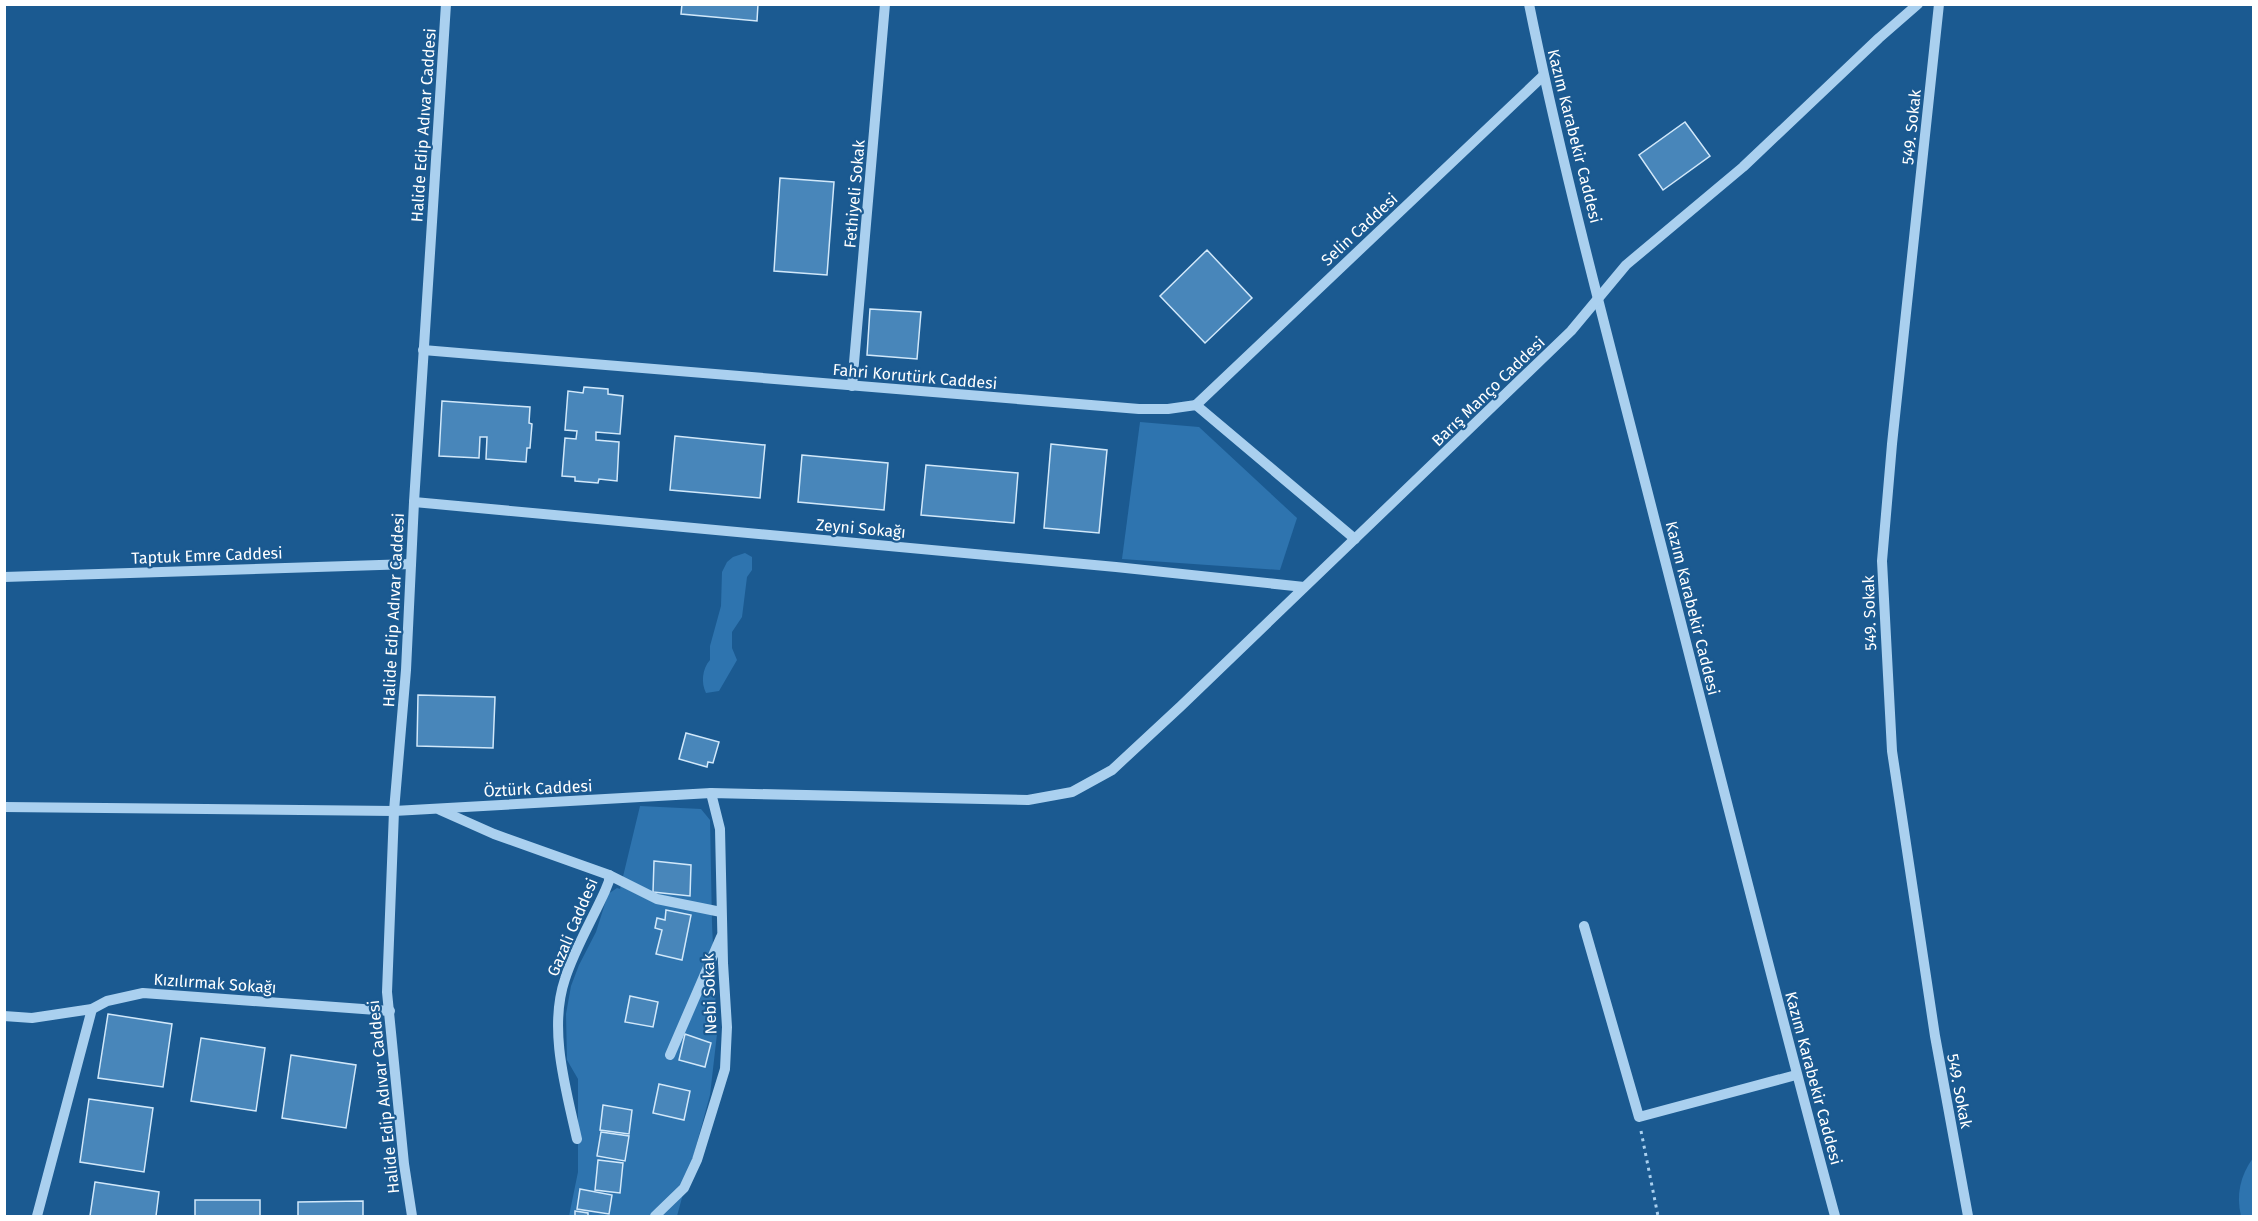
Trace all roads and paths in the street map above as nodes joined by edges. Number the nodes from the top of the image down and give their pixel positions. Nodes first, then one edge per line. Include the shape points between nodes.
1 (446, 4) edge
2 (885, 4) edge
3 (1529, 4) edge
4 (1918, 4) edge
5 (1939, 4) edge
6 (1544, 76) junction
7 (1599, 297) junction
8 (423, 350) junction
9 (852, 386) junction
10 (1196, 405) junction
11 (414, 502) junction
12 (1355, 539) junction
13 (411, 564) junction
14 (4, 577) edge
15 (1304, 587) junction
16 (1072, 792) joint
17 (711, 793) junction
18 (4, 807) edge
19 (437, 809) junction
20 (394, 811) junction
21 (609, 874) junction
22 (721, 912) junction
23 (1584, 926) dead end
24 (722, 934) junction
25 (92, 1009) junction
26 (390, 1011) junction
27 (4, 1016) edge
28 (670, 1055) dead end
29 (1796, 1075) junction
30 (1639, 1117) junction
31 (577, 1139) dead end
32 (37, 1216) edge
33 (412, 1216) edge
34 (655, 1216) edge
35 (1658, 1216) edge
36 (1835, 1216) edge
37 (1968, 1216) edge

1 - 8 street, Halide Edip Adıvar Caddesi
2 - 9 street, Fethiyeli Sokak
3 - 6 street, Kazım Karabekir Caddesi
4 - 7 street, Barış Manço Caddesi via 1743,167 1626,265
5 - 37 street, 549. Sokak via 1882,561 1892,751 1935,1036
6 - 7 street, Kazım Karabekir Caddesi
6 - 10 street, Selin Caddesi
7 - 12 street, Barış Manço Caddesi via 1571,331
7 - 29 street, Kazım Karabekir Caddesi
8 - 9 street, Fahri Korutürk Caddesi
8 - 11 street, Halide Edip Adıvar Caddesi
9 - 10 street, Fahri Korutürk Caddesi via 1138,409
10 - 12 street
11 - 13 street, Halide Edip Adıvar Caddesi
11 - 15 street, Zeyni Sokağı
12 - 15 street, Barış Manço Caddesi
13 - 14 street, Taptuk Emre Caddesi
13 - 20 street, Halide Edip Adıvar Caddesi
15 - 16 street, Barış Manço Caddesi via 1112,770
16 - 17 street, Öztürk Caddesi via 1028,800
17 - 19 street, Öztürk Caddesi
17 - 22 street, Nebi Sokak via 720,829
18 - 20 street, Öztürk Caddesi
19 - 20 street, Öztürk Caddesi
19 - 21 street, Gazali Caddesi via 494,834
20 - 26 street, Halide Edip Adıvar Caddesi via 387,992
21 - 22 street via 657,899
21 - 31 street, Gazali Caddesi via 561,995 563,1072
22 - 24 street, Nebi Sokak
23 - 30 street
24 - 28 street
24 - 34 street, Nebi Sokak via 727,1027 724,1068 697,1160 684,1188
25 - 26 street, Kızılırmak Sokağı via 107,1001 143,993
25 - 27 street, Kızılırmak Sokağı via 32,1018
25 - 32 street
26 - 33 street, Halide Edip Adıvar Caddesi
29 - 30 street
29 - 36 street, Kazım Karabekir Caddesi
30 - 35 path

